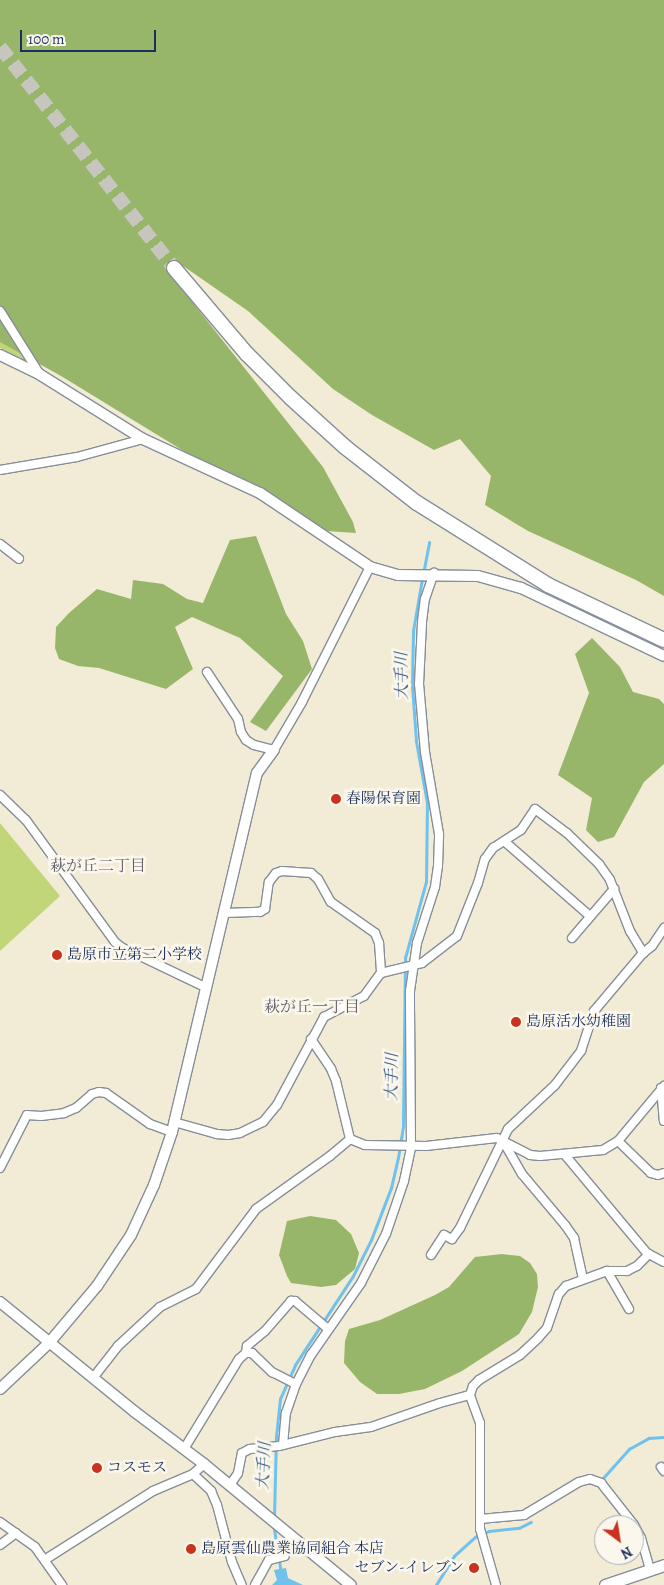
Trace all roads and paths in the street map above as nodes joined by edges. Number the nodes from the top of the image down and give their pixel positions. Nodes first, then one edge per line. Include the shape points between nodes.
1 (174, 268) tunnel mouth
2 (0, 311) edge
3 (0, 355) edge
4 (39, 374) junction
5 (143, 439) junction
6 (0, 470) edge
7 (0, 544) edge
8 (19, 559) dead end
9 (370, 567) junction
10 (431, 574) junction
11 (664, 640) edge
12 (664, 656) edge
13 (207, 672) dead end
14 (274, 750) junction
15 (0, 795) edge
16 (504, 841) junction
17 (614, 889) junction
18 (225, 913) junction
19 (590, 916) junction
20 (664, 928) edge
21 (572, 938) dead end
22 (643, 953) junction
23 (408, 967) junction
24 (381, 973) junction
25 (207, 988) junction
26 (311, 1039) junction
27 (662, 1087) edge
28 (664, 1120) edge
29 (173, 1127) junction
30 (350, 1139) junction
31 (502, 1139) junction
32 (618, 1140) junction
33 (408, 1147) junction
34 (565, 1155) junction
35 (0, 1168) edge
36 (664, 1173) edge
37 (649, 1254) junction
38 (432, 1255) dead end
39 (664, 1262) edge
40 (607, 1271) junction
41 (583, 1279) junction
42 (0, 1302) edge
43 (629, 1308) dead end
44 (327, 1328) junction
45 (49, 1343) junction
46 (246, 1353) junction
47 (93, 1378) junction
48 (294, 1383) junction
49 (0, 1389) edge
50 (470, 1395) junction
51 (281, 1445) junction
52 (184, 1449) junction
53 (204, 1464) junction
54 (193, 1474) junction
55 (230, 1485) junction
56 (626, 1515) edge
57 (480, 1519) junction
58 (0, 1522) edge
59 (16, 1533) junction
60 (0, 1545) edge
61 (644, 1548) edge
62 (285, 1556) dead end
63 (46, 1559) junction
64 (664, 1565) edge
65 (650, 1569) junction
66 (62, 1585) edge
67 (242, 1585) edge
68 (255, 1585) edge
69 (350, 1585) edge
70 (496, 1585) edge
71 (605, 1585) edge

1 - 11 highway via 247,354 291,398 344,447 417,503 548,585
2 - 4 street
3 - 4 street
4 - 5 street
5 - 6 street via 77,457
5 - 9 street via 260,493
7 - 8 street
9 - 10 street via 398,575
9 - 14 street
10 - 12 street via 478,576 521,588
10 - 23 street via 423,614 419,684 425,752 439,834 438,866 435,887
13 - 14 street via 238,719 246,740
14 - 18 street via 258,773
15 - 25 street via 26,820 115,942
16 - 17 street via 521,830 535,810 567,833 599,864
16 - 19 street
16 - 23 street via 485,859 457,936 430,959
17 - 19 street
17 - 22 street via 630,931
18 - 24 street via 265,909 269,882 282,870 310,873 318,879 331,902 375,934 379,943
18 - 25 street
19 - 21 street
20 - 22 street
22 - 31 street via 594,1011 581,1051 571,1065
23 - 24 street
23 - 33 street
24 - 26 street via 364,996 324,1017
25 - 29 street
26 - 29 street via 277,1105 263,1122 228,1135
26 - 30 street via 336,1081
27 - 28 street
27 - 32 street
29 - 35 street via 150,1124 106,1093 99,1092 64,1113 27,1115
29 - 45 street via 154,1185 131,1235 97,1286
30 - 33 street via 365,1145
30 - 47 street via 256,1209 196,1289 160,1307 118,1346
31 - 33 street
31 - 34 street via 530,1155
31 - 38 street via 460,1228 452,1238 444,1235
31 - 41 street via 522,1174 574,1238
32 - 34 street via 603,1150
32 - 36 street via 651,1173
33 - 44 street via 404,1181 386,1234 361,1283
34 - 37 street
37 - 39 street
37 - 40 street via 627,1271
40 - 41 street
40 - 43 street
41 - 50 street via 562,1289 551,1319 538,1338 520,1355 479,1380
42 - 45 street
44 - 46 street via 291,1301 265,1331 246,1346
44 - 48 street
45 - 47 street
45 - 49 street
46 - 48 street via 252,1353 272,1372
46 - 52 street via 239,1359
47 - 52 street
48 - 51 street
50 - 51 street via 371,1427
50 - 57 street via 480,1423
51 - 55 street via 242,1453 238,1473
52 - 53 street
53 - 54 street
53 - 55 street
54 - 63 street via 153,1491
54 - 67 street via 211,1491
55 - 69 street
56 - 57 street via 601,1483 590,1479 579,1482 524,1515
57 - 70 street via 482,1540
58 - 59 street
59 - 60 street
59 - 63 street via 35,1546
61 - 65 street
62 - 68 street via 269,1560
63 - 66 street
64 - 65 main road
65 - 71 main road

